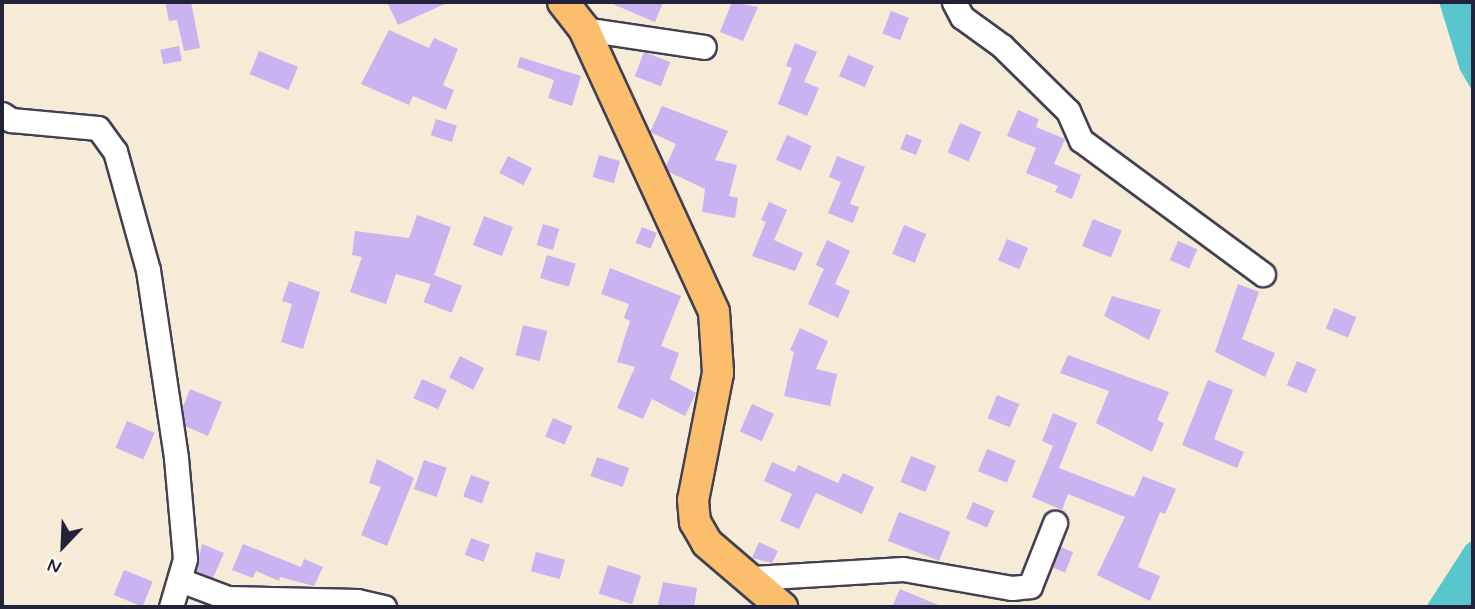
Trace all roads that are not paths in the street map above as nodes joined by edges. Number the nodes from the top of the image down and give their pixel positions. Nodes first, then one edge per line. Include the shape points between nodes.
1 (563, 2) edge
2 (954, 2) edge
3 (584, 29) junction
4 (704, 47) dead end
5 (2, 114) edge
6 (1263, 274) dead end
7 (1055, 523) dead end
8 (753, 579) junction
9 (180, 580) junction
10 (171, 607) edge
11 (384, 607) edge
12 (782, 607) edge

1 - 3 main road
2 - 6 street via 962,17 1002,46 1068,111 1081,140
3 - 4 street
3 - 8 main road via 714,312 718,373 693,500 695,522 707,543
5 - 9 street via 11,120 98,128 111,141 148,270 162,343 184,541
7 - 8 street via 1030,586 1012,588 903,569
8 - 12 main road
9 - 10 street
9 - 11 street via 229,598 357,601

